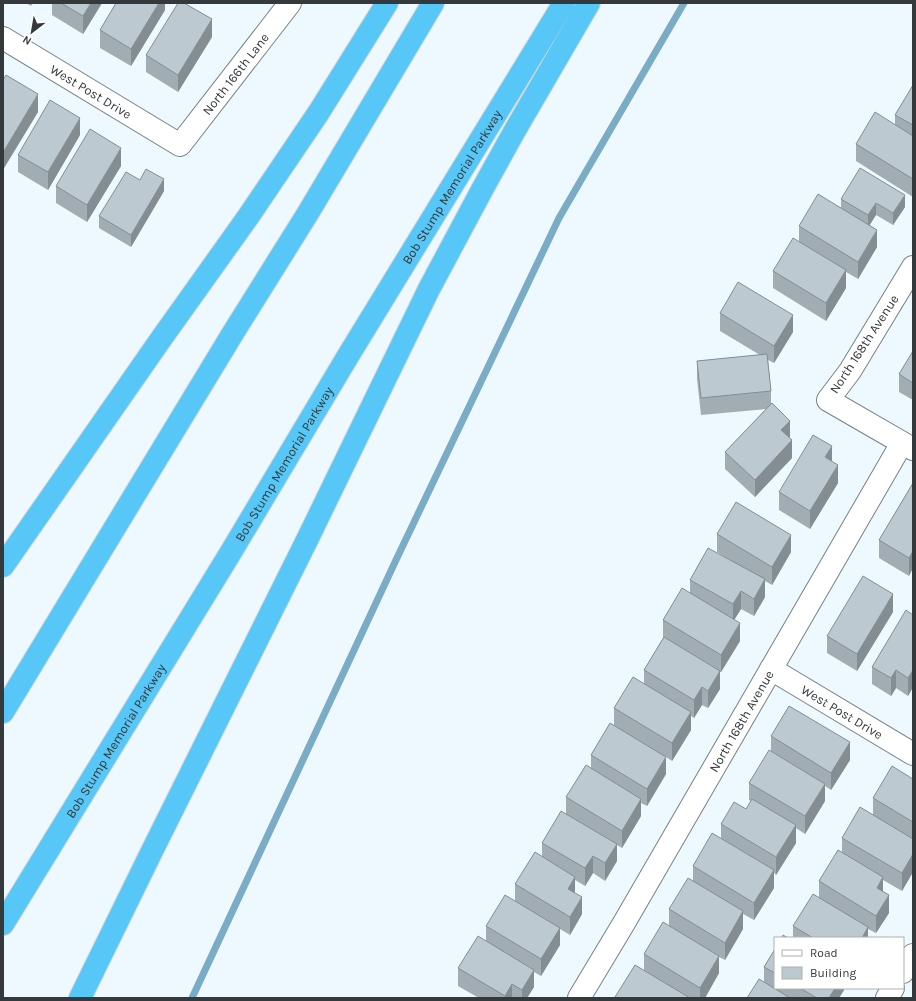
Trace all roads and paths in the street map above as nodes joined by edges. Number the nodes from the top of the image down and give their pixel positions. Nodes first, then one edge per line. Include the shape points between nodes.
1 (290, 3) edge
2 (388, 3) edge
3 (433, 3) edge
4 (564, 3) edge
5 (589, 3) edge
6 (3, 38) edge
7 (180, 145) joint
8 (913, 267) edge
9 (907, 446) edge
10 (3, 566) edge
11 (771, 669) junction
12 (3, 712) edge
13 (913, 754) edge
14 (3, 924) edge
15 (913, 955) edge
16 (904, 970) edge
17 (892, 989) edge
18 (80, 998) edge
19 (579, 998) edge
20 (887, 998) edge

1 - 7 street, North 166th Lane
2 - 10 highway via 253,210
3 - 12 highway via 308,213 228,340
4 - 14 highway, Bob Stump Memorial Parkway
5 - 18 highway via 514,132 429,289
6 - 7 street, West Post Drive
8 - 9 street, North 168th Avenue via 850,371 828,400
9 - 11 street, North 168th Avenue
11 - 13 street, West Post Drive
11 - 19 street, North 168th Avenue
15 - 16 street
17 - 20 street

